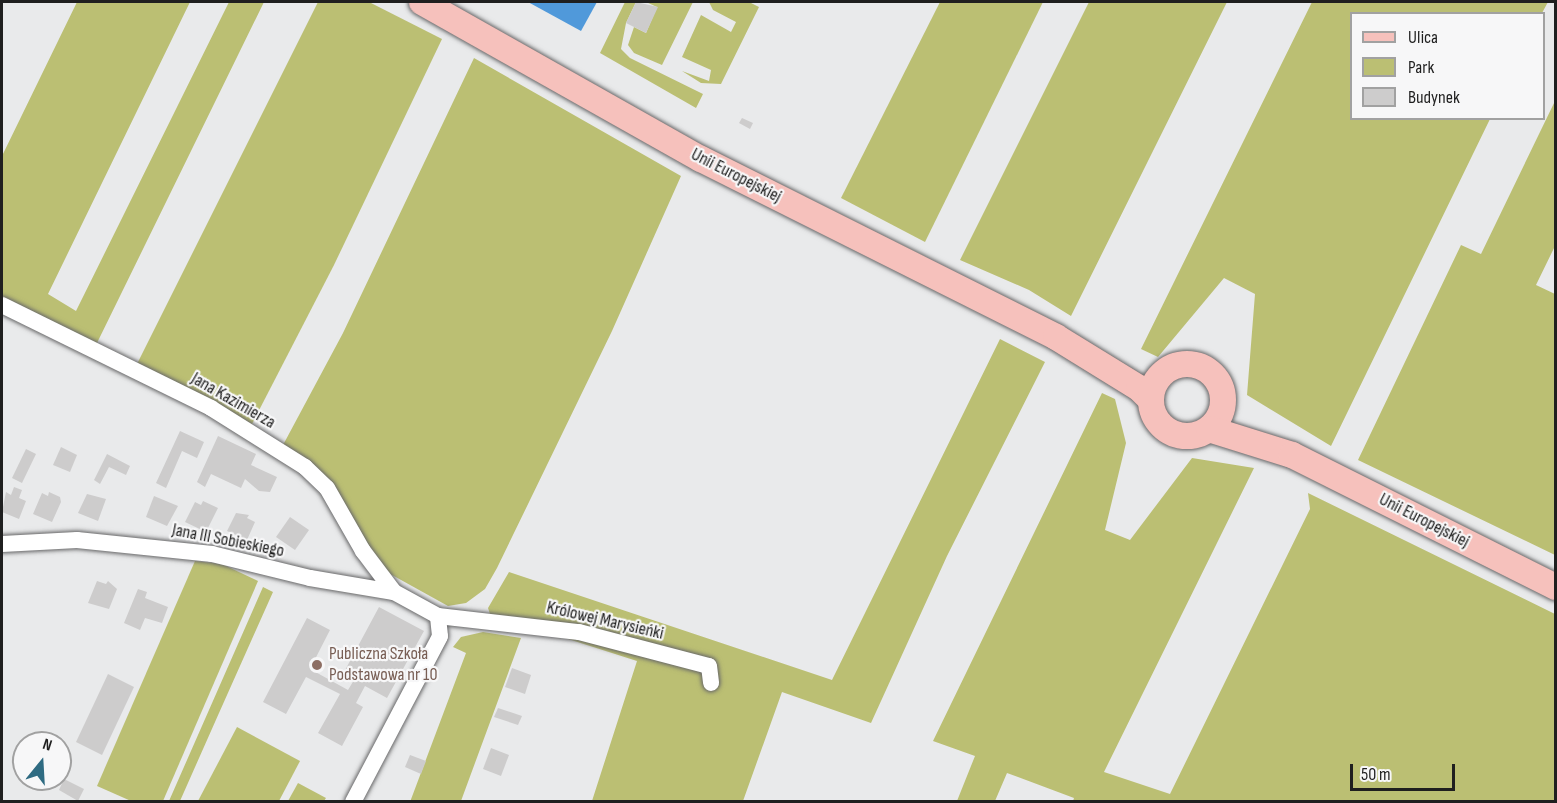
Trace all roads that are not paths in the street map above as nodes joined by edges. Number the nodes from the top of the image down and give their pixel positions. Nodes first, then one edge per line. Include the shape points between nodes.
1 (422, 2) edge
2 (2, 305) edge
3 (1056, 337) junction
4 (1166, 371) junction
5 (1151, 400) junction
6 (1223, 406) junction
7 (1209, 429) junction
8 (1292, 456) junction
9 (2, 544) edge
10 (1556, 587) edge
11 (394, 592) junction
12 (438, 616) junction
13 (711, 683) dead end
14 (353, 801) edge

1 - 3 main road, Unii Europejskiej via 701,159
2 - 11 street, Jana Kazimierza via 211,408 305,467 327,489 363,551
3 - 4 main road, Unii Europejskiej via 1137,368
3 - 5 main road, Unii Europejskiej via 1139,388
4 - 5 main road via 1154,385
4 - 6 main road via 1190,364 1210,372 1222,389
5 - 7 main road via 1156,419 1173,434 1194,436
6 - 7 main road
6 - 8 main road, Unii Europejskiej
7 - 8 main road, Unii Europejskiej
8 - 10 main road, Unii Europejskiej
9 - 11 street, Jana III Sobieskiego via 77,540 186,550
11 - 12 street, Jana III Sobieskiego
12 - 13 street, Królowej Marysieńki via 579,632 709,666
12 - 14 street via 440,636

